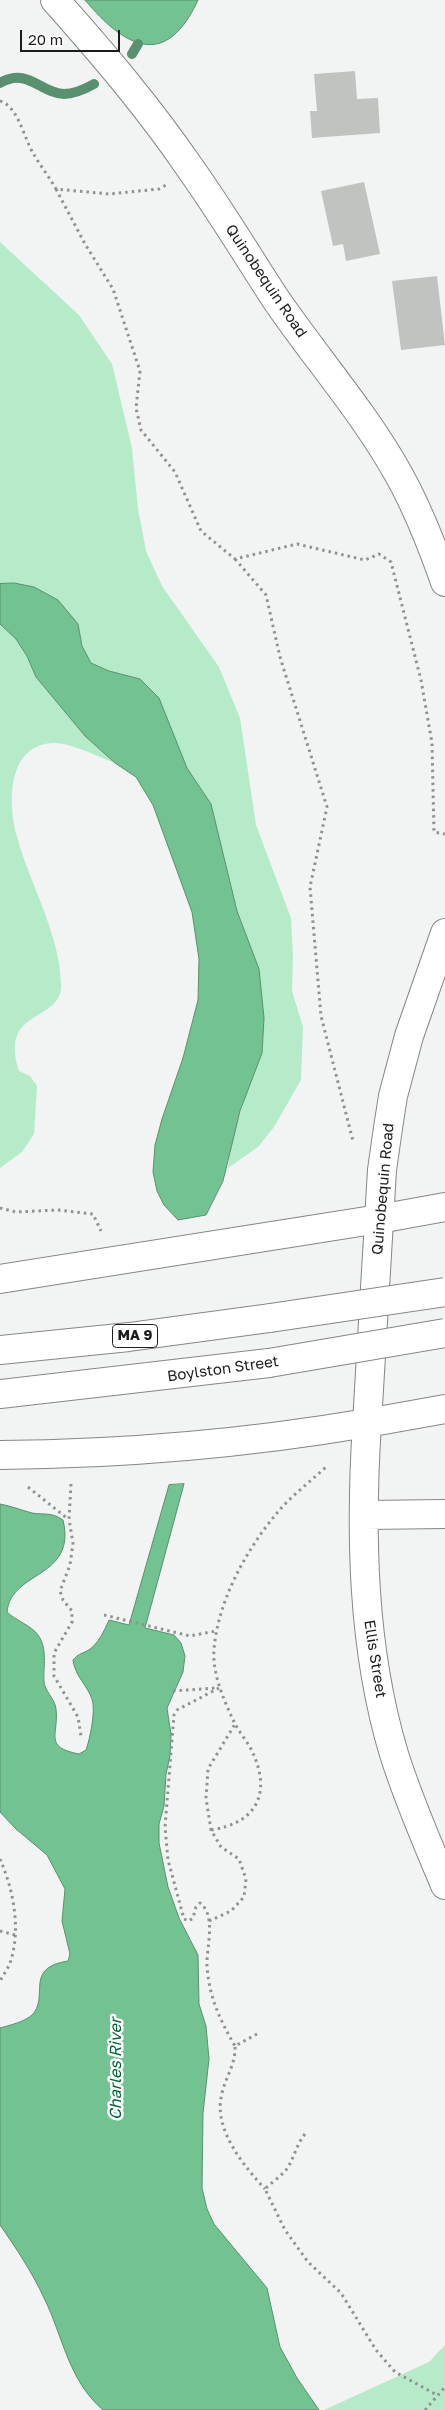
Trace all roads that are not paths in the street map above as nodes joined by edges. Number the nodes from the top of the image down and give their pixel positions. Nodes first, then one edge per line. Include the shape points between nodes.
1 (55, 0) edge
2 (445, 582) edge
3 (445, 933) edge
4 (445, 1207) edge
5 (379, 1219) junction
6 (0, 1279) edge
7 (445, 1292) edge
8 (445, 1333) edge
9 (0, 1350) edge
10 (0, 1394) edge
11 (445, 1409) edge
12 (367, 1423) junction
13 (0, 1455) edge
14 (445, 1514) edge
15 (365, 1515) junction
16 (445, 1885) edge

1 - 2 main road, Quinobequin Road via 122,77 190,168 275,298 365,421 394,467 429,535
3 - 5 main road, Quinobequin Road via 408,1036 393,1096 382,1170
4 - 5 main road
5 - 6 main road
5 - 12 main road, Quinobequin Road
7 - 9 main road, MA 9, bridge via 139,1336
8 - 10 main road, Boylston Street, bridge via 269,1363
11 - 12 main road
12 - 13 main road via 220,1442 77,1453
12 - 15 main road, Ellis Street
14 - 15 main road
15 - 16 main road, Ellis Street via 367,1605 379,1696 394,1755

